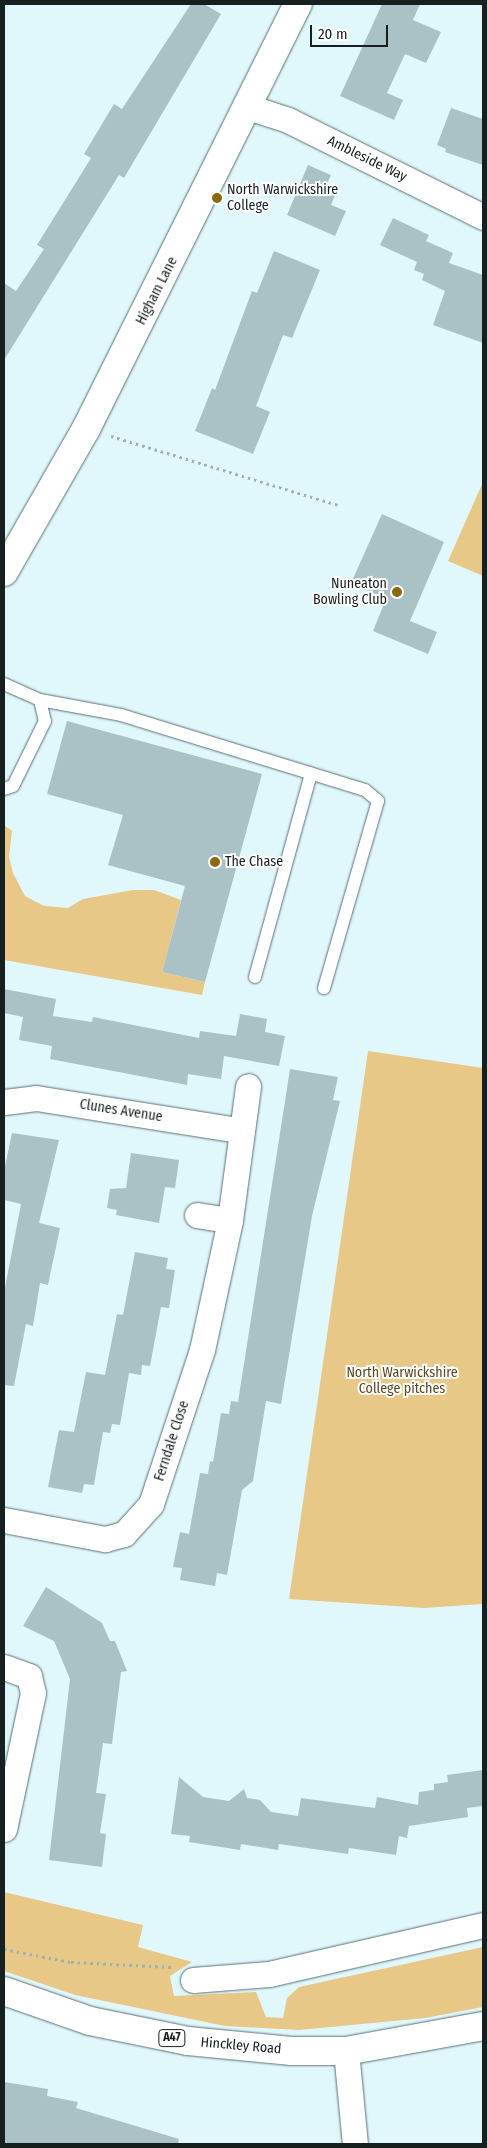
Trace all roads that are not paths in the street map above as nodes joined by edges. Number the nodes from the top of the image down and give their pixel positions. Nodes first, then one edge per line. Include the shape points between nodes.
1 (298, 4) edge
2 (248, 107) junction
3 (483, 217) edge
4 (4, 572) edge
5 (4, 684) edge
6 (40, 700) junction
7 (312, 774) junction
8 (4, 789) edge
9 (255, 977) dead end
10 (324, 988) dead end
11 (248, 1086) dead end
12 (4, 1102) edge
13 (239, 1130) junction
14 (197, 1215) dead end
15 (230, 1220) junction
16 (4, 1520) edge
17 (4, 1667) edge
18 (4, 1829) edge
19 (483, 1925) edge
20 (193, 1980) road end
21 (4, 1991) edge
22 (483, 2026) edge
23 (346, 2052) junction
24 (355, 2144) edge

1 - 2 street, Higham Lane
2 - 3 street, Ambleside Way via 288,120
2 - 4 street, Higham Lane via 86,429
5 - 6 lane
6 - 7 lane via 121,715
6 - 8 lane via 45,721 13,786
7 - 9 lane
7 - 10 lane via 365,790 378,801
11 - 13 street, Ferndale Close
12 - 13 street, Clunes Avenue via 36,1098
13 - 15 street, Ferndale Close
14 - 15 street
15 - 16 street, Ferndale Close via 202,1350 151,1504 139,1521 124,1534 105,1539
17 - 18 street via 29,1676 33,1693
19 - 20 street via 269,1974
21 - 23 street, Hinckley Road / A47 via 90,2021 188,2041
22 - 23 street, Hinckley Road / A47
23 - 24 street

